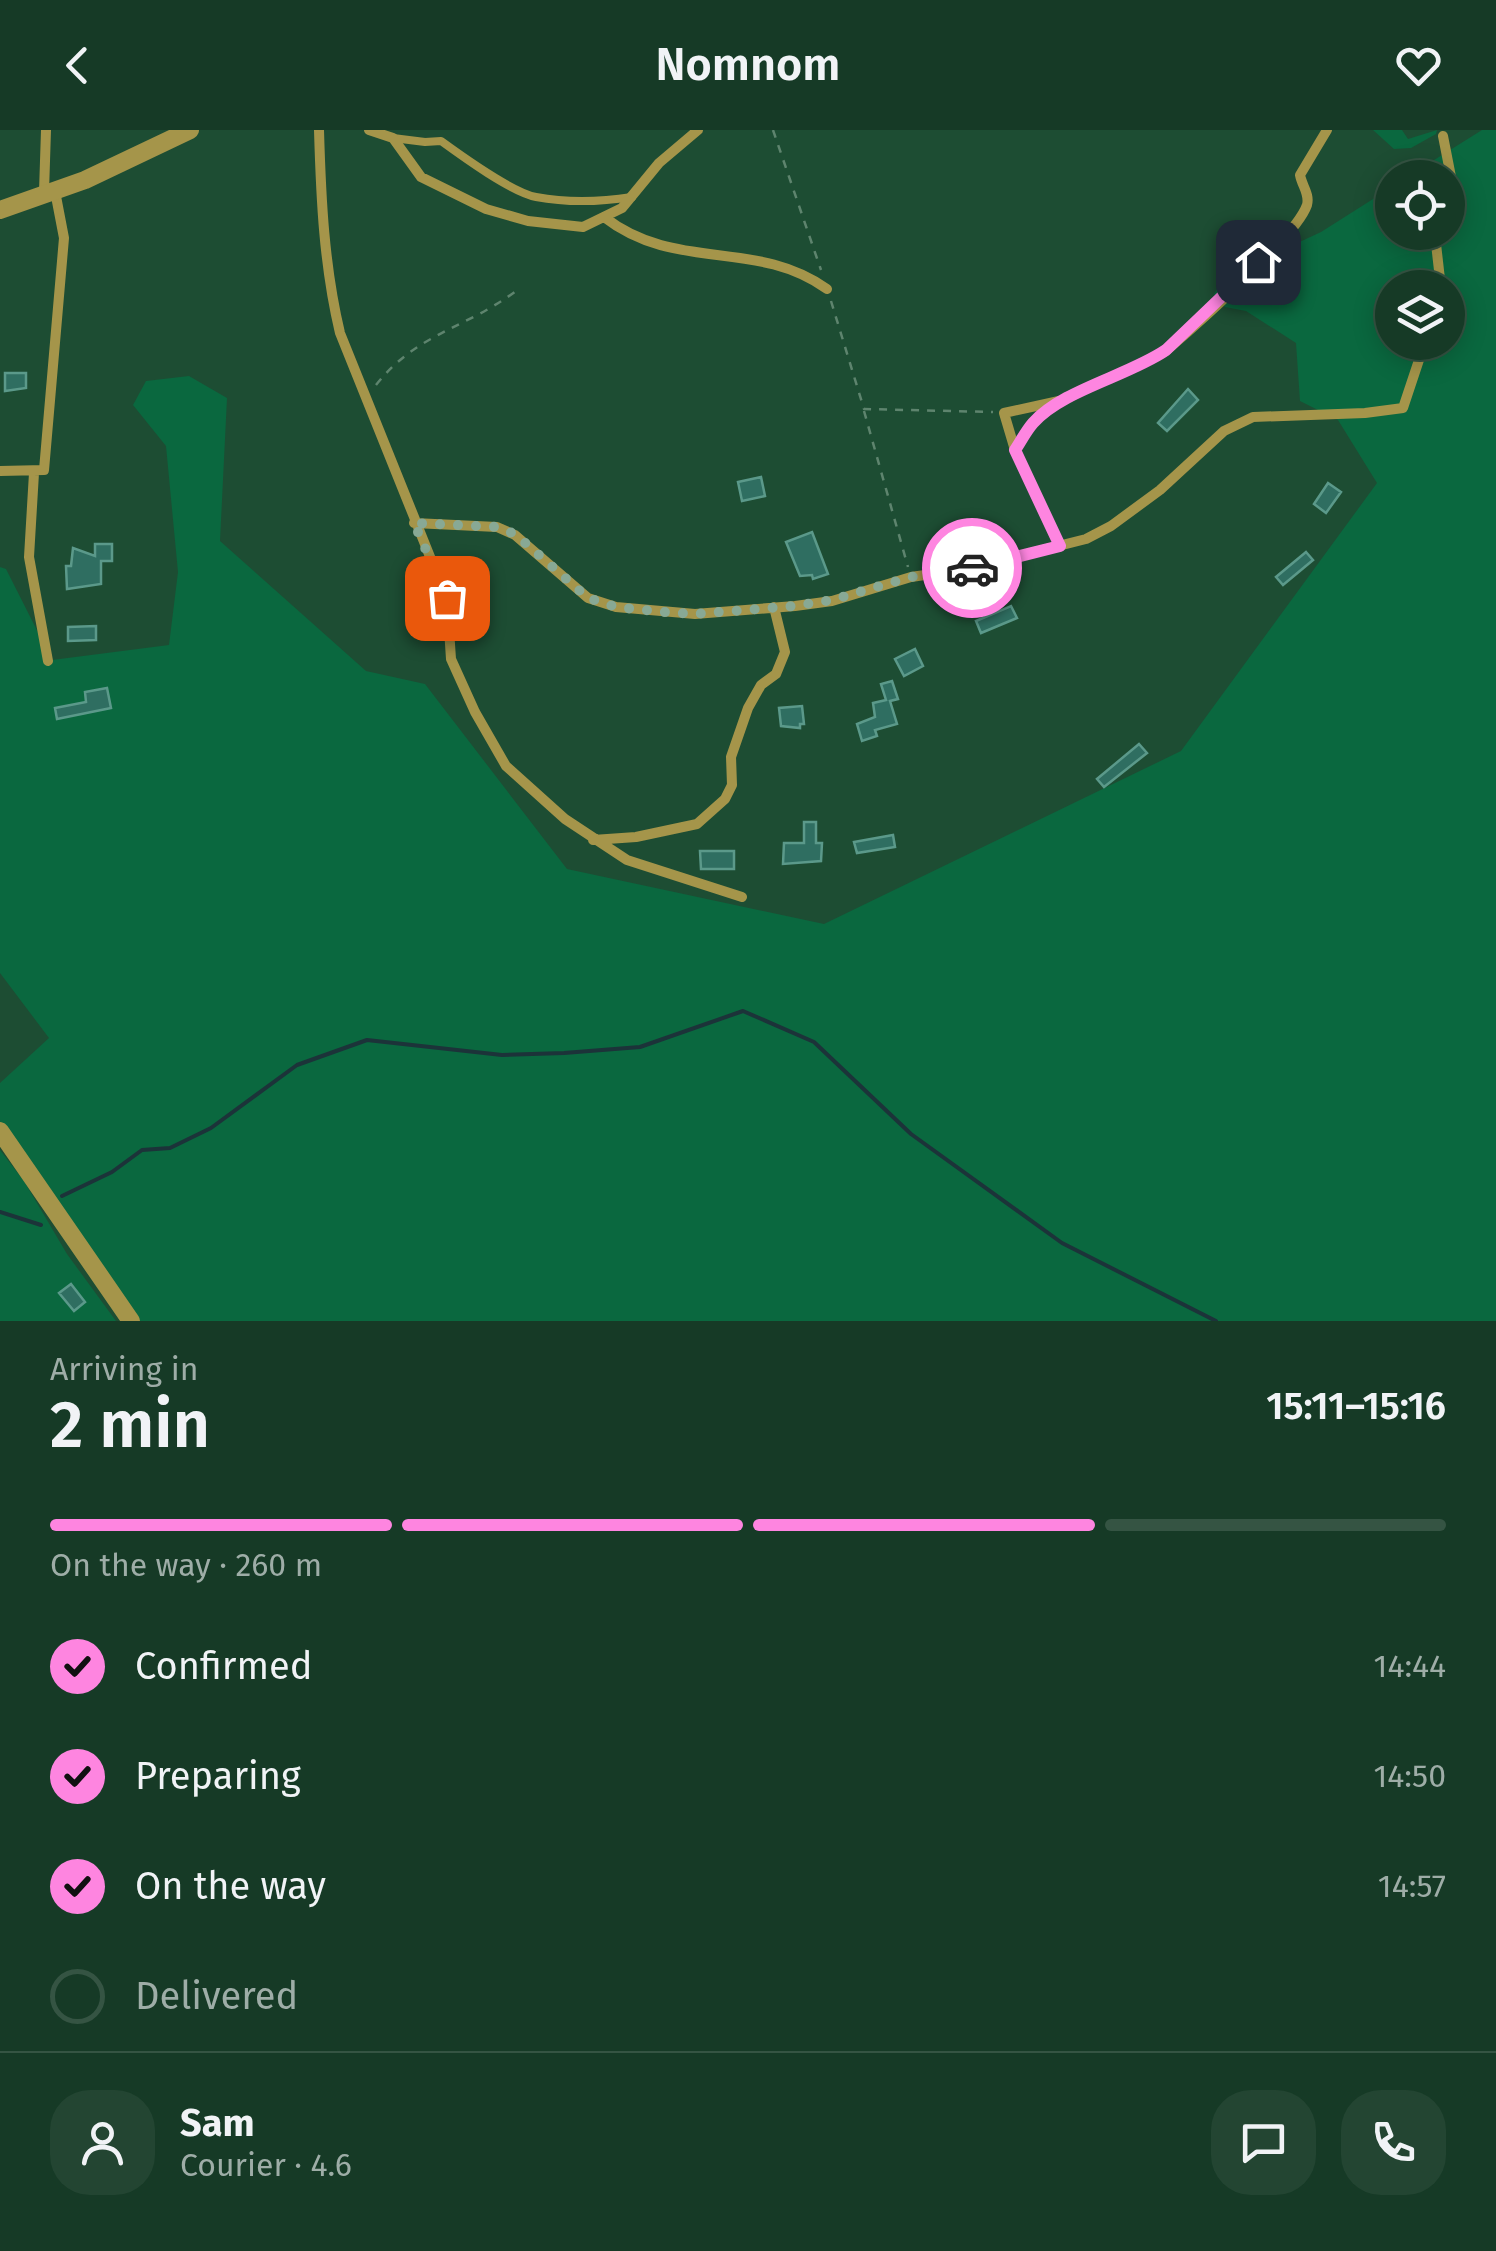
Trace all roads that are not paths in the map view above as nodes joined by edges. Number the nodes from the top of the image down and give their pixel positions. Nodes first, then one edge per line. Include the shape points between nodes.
1 (46, 130) edge
2 (190, 130) edge
3 (319, 130) edge
4 (370, 130) edge
5 (698, 130) edge
6 (1327, 130) edge
7 (1443, 136) dead end
8 (393, 138) junction
9 (1448, 160) edge
10 (50, 192) junction
11 (633, 197) junction
12 (0, 210) edge
13 (604, 217) junction
14 (827, 289) road end
15 (1419, 360) edge
16 (1060, 401) junction
17 (1015, 450) junction
18 (0, 471) edge
19 (34, 473) junction
20 (414, 523) junction
21 (1060, 546) junction
22 (774, 607) junction
23 (48, 660) dead end
24 (592, 840) junction
25 (742, 897) dead end
26 (0, 1131) edge
27 (131, 1321) edge

1 - 10 street
2 - 10 street
3 - 20 street via 322,230 340,334
4 - 8 street
5 - 11 street via 659,163
6 - 16 street via 1302,167 1308,197 1302,213 1212,310 1150,361
7 - 9 street
8 - 11 lane via 441,141 533,196 595,202
8 - 13 street via 421,177 486,209 583,228
10 - 12 street
10 - 19 street via 64,238 45,467
11 - 13 street
13 - 14 street via 648,244 780,264
15 - 21 street via 1403,408 1240,422 1110,526
16 - 17 street via 1035,420
16 - 17 street via 1004,413
17 - 21 street
18 - 19 street
19 - 23 street via 29,557
20 - 22 street via 497,527 515,534 588,598 616,607 695,614
20 - 24 street via 447,598 451,660 492,744 506,766
21 - 22 street via 832,600
22 - 24 street via 785,652 748,708 725,799 697,824
24 - 25 street via 658,872
26 - 27 street

